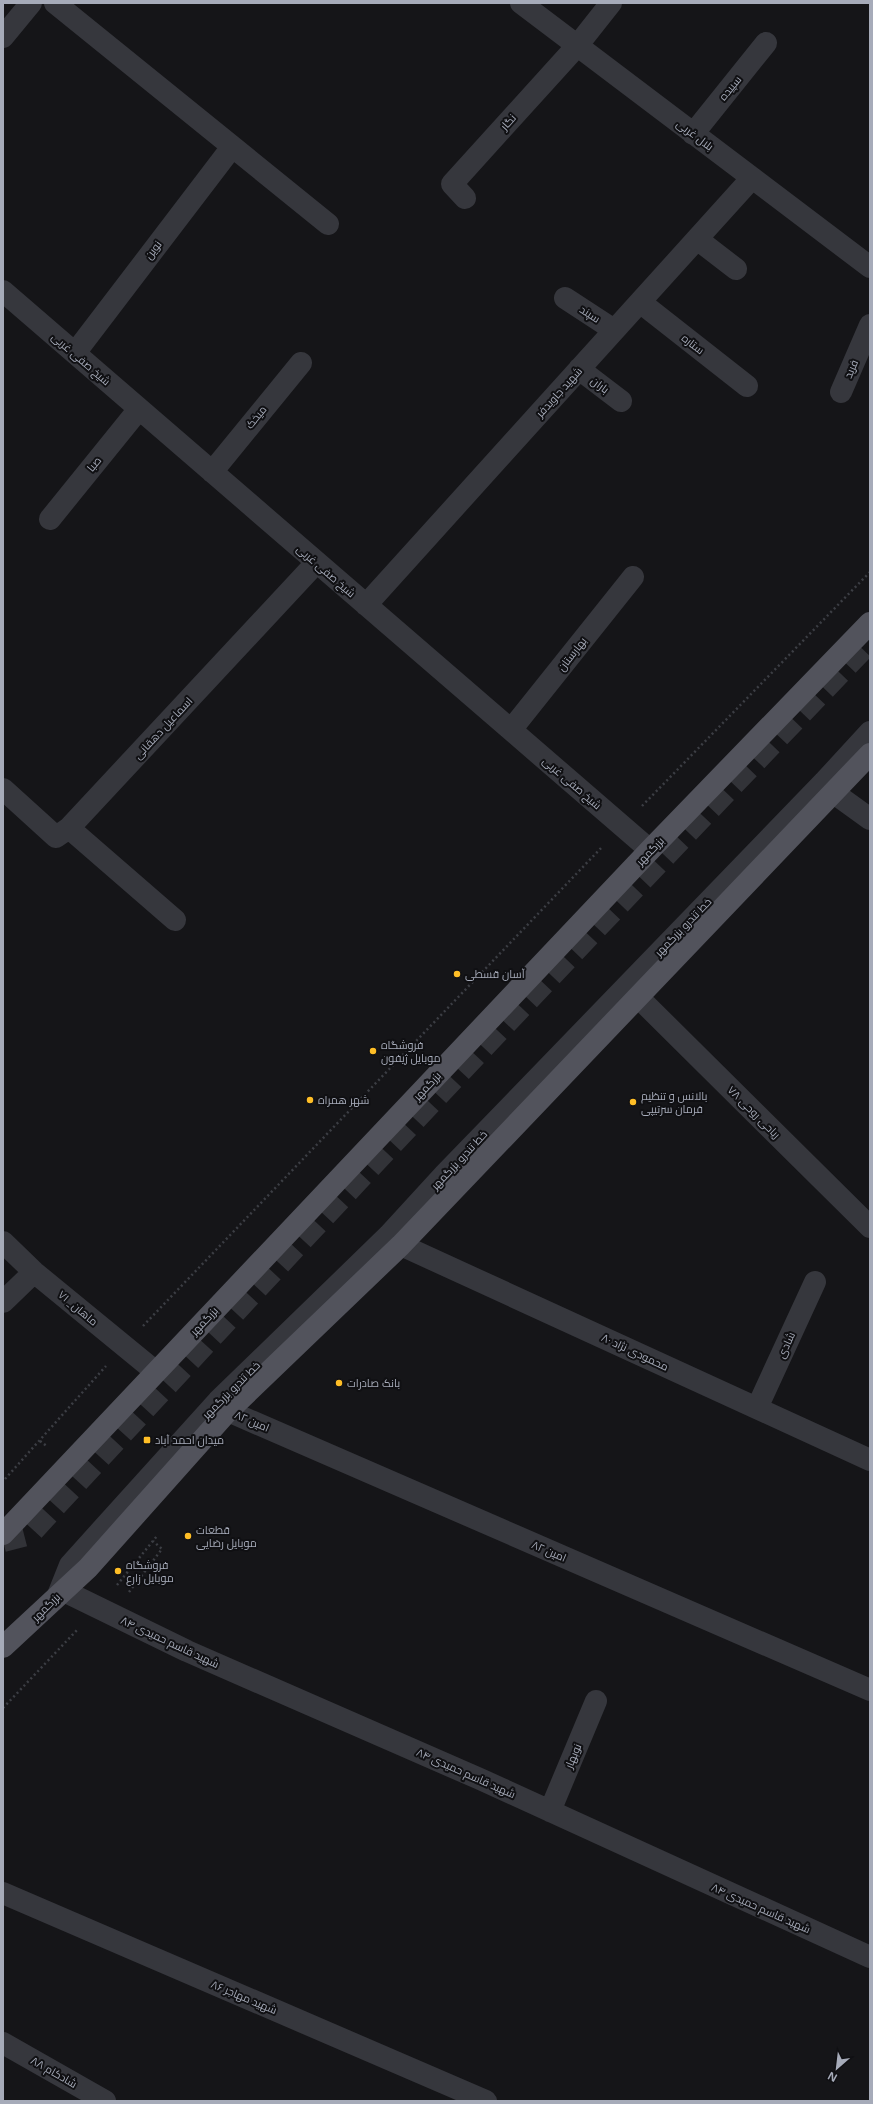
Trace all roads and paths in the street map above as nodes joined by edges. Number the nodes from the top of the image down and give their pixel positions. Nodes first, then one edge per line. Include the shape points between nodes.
1 (30, 3) edge
2 (56, 3) edge
3 (521, 3) edge
4 (611, 3) edge
5 (3, 37) edge
6 (766, 43) dead end
7 (577, 46) junction
8 (693, 134) junction
9 (232, 147) junction
10 (752, 178) junction
11 (465, 198) dead end
12 (328, 224) dead end
13 (697, 238) junction
14 (870, 267) edge
15 (736, 269) dead end
16 (3, 291) edge
17 (566, 298) dead end
18 (640, 302) junction
19 (870, 325) edge
20 (614, 330) junction
21 (75, 353) junction
22 (301, 363) dead end
23 (579, 369) junction
24 (747, 386) dead end
25 (841, 392) dead end
26 (621, 401) dead end
27 (139, 409) junction
28 (212, 472) junction
29 (50, 519) dead end
30 (316, 563) junction
31 (870, 572) edge
32 (633, 577) dead end
33 (366, 605) junction
34 (870, 623) edge
35 (511, 730) junction
36 (870, 732) edge
37 (870, 754) edge
38 (3, 789) edge
39 (834, 793) junction
40 (870, 819) edge
41 (622, 826) junction
42 (69, 828) junction
43 (650, 850) junction
44 (175, 920) dead end
45 (637, 996) junction
46 (870, 1227) edge
47 (3, 1242) edge
48 (400, 1245) junction
49 (34, 1272) junction
50 (815, 1282) dead end
51 (3, 1302) edge
52 (124, 1346) junction
53 (156, 1372) junction
54 (757, 1408) junction
55 (228, 1411) junction
56 (870, 1460) edge
57 (4, 1479) edge
58 (3, 1534) edge
59 (162, 1549) dead end
60 (60, 1592) junction
61 (126, 1596) dead end
62 (6, 1648) edge
63 (870, 1690) edge
64 (596, 1701) dead end
65 (550, 1811) junction
66 (3, 1893) edge
67 (870, 1957) edge
68 (3, 2043) edge
69 (105, 2101) edge
70 (486, 2101) edge

1 - 5 street
2 - 9 street
3 - 7 street, بلال غربی
4 - 7 street
6 - 8 street, سپیده
7 - 8 street, بلال غربی
7 - 11 street, نگار via 452,184
8 - 10 street, بلال غربی
9 - 12 street
9 - 21 street, نوین
10 - 13 street, شهید جاویدفر
10 - 14 street, بلال غربی
13 - 15 street
13 - 18 street, شهید جاویدفر
16 - 21 street, شیخ صفی غربی
17 - 20 street, سپند
18 - 20 street, شهید جاویدفر
18 - 24 street, ستاره
19 - 25 street, فرید
20 - 23 street, شهید جاویدفر
21 - 27 street, شیخ صفی غربی
22 - 28 street, میخک
23 - 26 street, باران
23 - 33 street, شهید جاویدفر
27 - 28 street, شیخ صفی غربی
27 - 29 street, صبا
28 - 30 street, شیخ صفی غربی
30 - 33 street, شیخ صفی غربی
30 - 42 street, اسماعیل دهقانی
31 - 41 path
32 - 35 street, بهارستان
33 - 35 street, شیخ صفی غربی
34 - 43 main road, بزرگمهر
35 - 41 street, شیخ صفی غربی
36 - 60 street, خط تندرو بزرگمهر via 389,1235 218,1401 70,1565
37 - 39 main road, بزرگمهر
38 - 42 street, اسماعیل دهقانی via 56,837
39 - 40 street
39 - 45 main road, بزرگمهر
41 - 43 street, شیخ صفی غربی
41 - 52 path
42 - 44 street
43 - 53 main road, بزرگمهر
45 - 46 street, ریاحی روحی ۷۸
45 - 48 main road, بزرگمهر
47 - 49 street, ۷۱ _ماهان
48 - 54 street, محمودی نژاد ۸۰
48 - 55 main road, بزرگمهر
49 - 51 street
49 - 52 street, ۷۱ _ماهان
50 - 54 street, شادی
52 - 53 street, ۷۱ _ماهان
52 - 57 path
53 - 58 main road, بزرگمهر
54 - 56 street, محمودی نژاد ۸۰
55 - 60 main road, بزرگمهر via 88,1568
55 - 63 street, امین ۸۲
59 - 61 path
60 - 62 main road, بزرگمهر
60 - 65 street, شهید قاسم حمیدی ۸۴ via 187,1651
64 - 65 street, نوبهار
65 - 67 street, شهید قاسم حمیدی ۸۴
66 - 70 street, شهید مهاجر ۸۶
68 - 69 street, شادکام ۸۸

